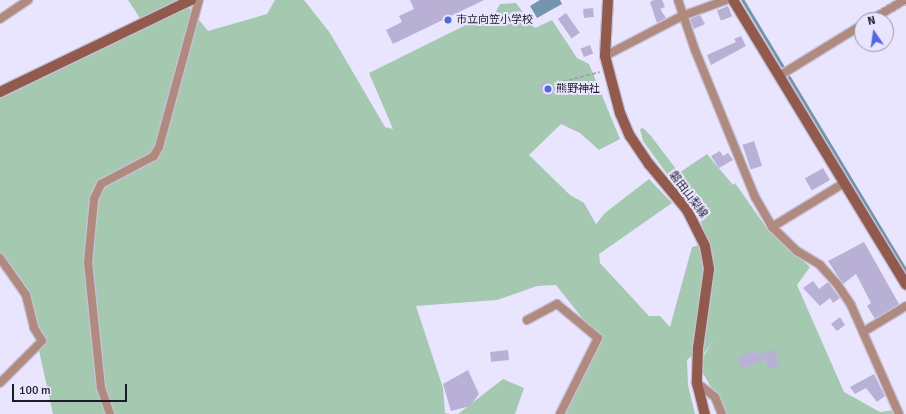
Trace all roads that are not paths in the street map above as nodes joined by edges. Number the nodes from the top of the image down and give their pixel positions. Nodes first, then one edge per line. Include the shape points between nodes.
1 (28, 0) edge
2 (191, 0) edge
3 (199, 0) edge
4 (608, 0) edge
5 (678, 0) edge
6 (726, 0) edge
7 (733, 0) edge
8 (904, 0) edge
9 (884, 12) edge
10 (682, 16) junction
11 (0, 19) edge
12 (854, 30) edge
13 (605, 56) junction
14 (779, 76) junction
15 (0, 92) edge
16 (844, 183) junction
17 (772, 227) junction
18 (0, 258) edge
19 (906, 285) edge
20 (906, 306) edge
21 (527, 320) dead end
22 (862, 332) junction
23 (0, 383) edge
24 (697, 383) junction
25 (110, 414) edge
26 (560, 414) edge
27 (705, 414) edge
28 (722, 414) edge
29 (899, 414) edge

1 - 11 street
2 - 15 street
3 - 25 street via 159,147 154,156 101,184 94,199 88,263 101,388
4 - 13 street, 磐田山梨線
5 - 10 street
6 - 10 street
7 - 14 street
8 - 9 street
10 - 13 street
10 - 17 street via 755,197
12 - 14 street
13 - 24 street, 磐田山梨線 via 612,92 630,136 687,210 705,246 709,269 698,348
14 - 16 street
16 - 17 street
16 - 19 street
17 - 22 street via 797,251 820,265 837,284
18 - 23 street via 26,295 34,328 42,341
20 - 22 street
21 - 26 street via 557,304 598,338
22 - 29 street
24 - 27 street, 磐田山梨線
24 - 28 street via 715,397

